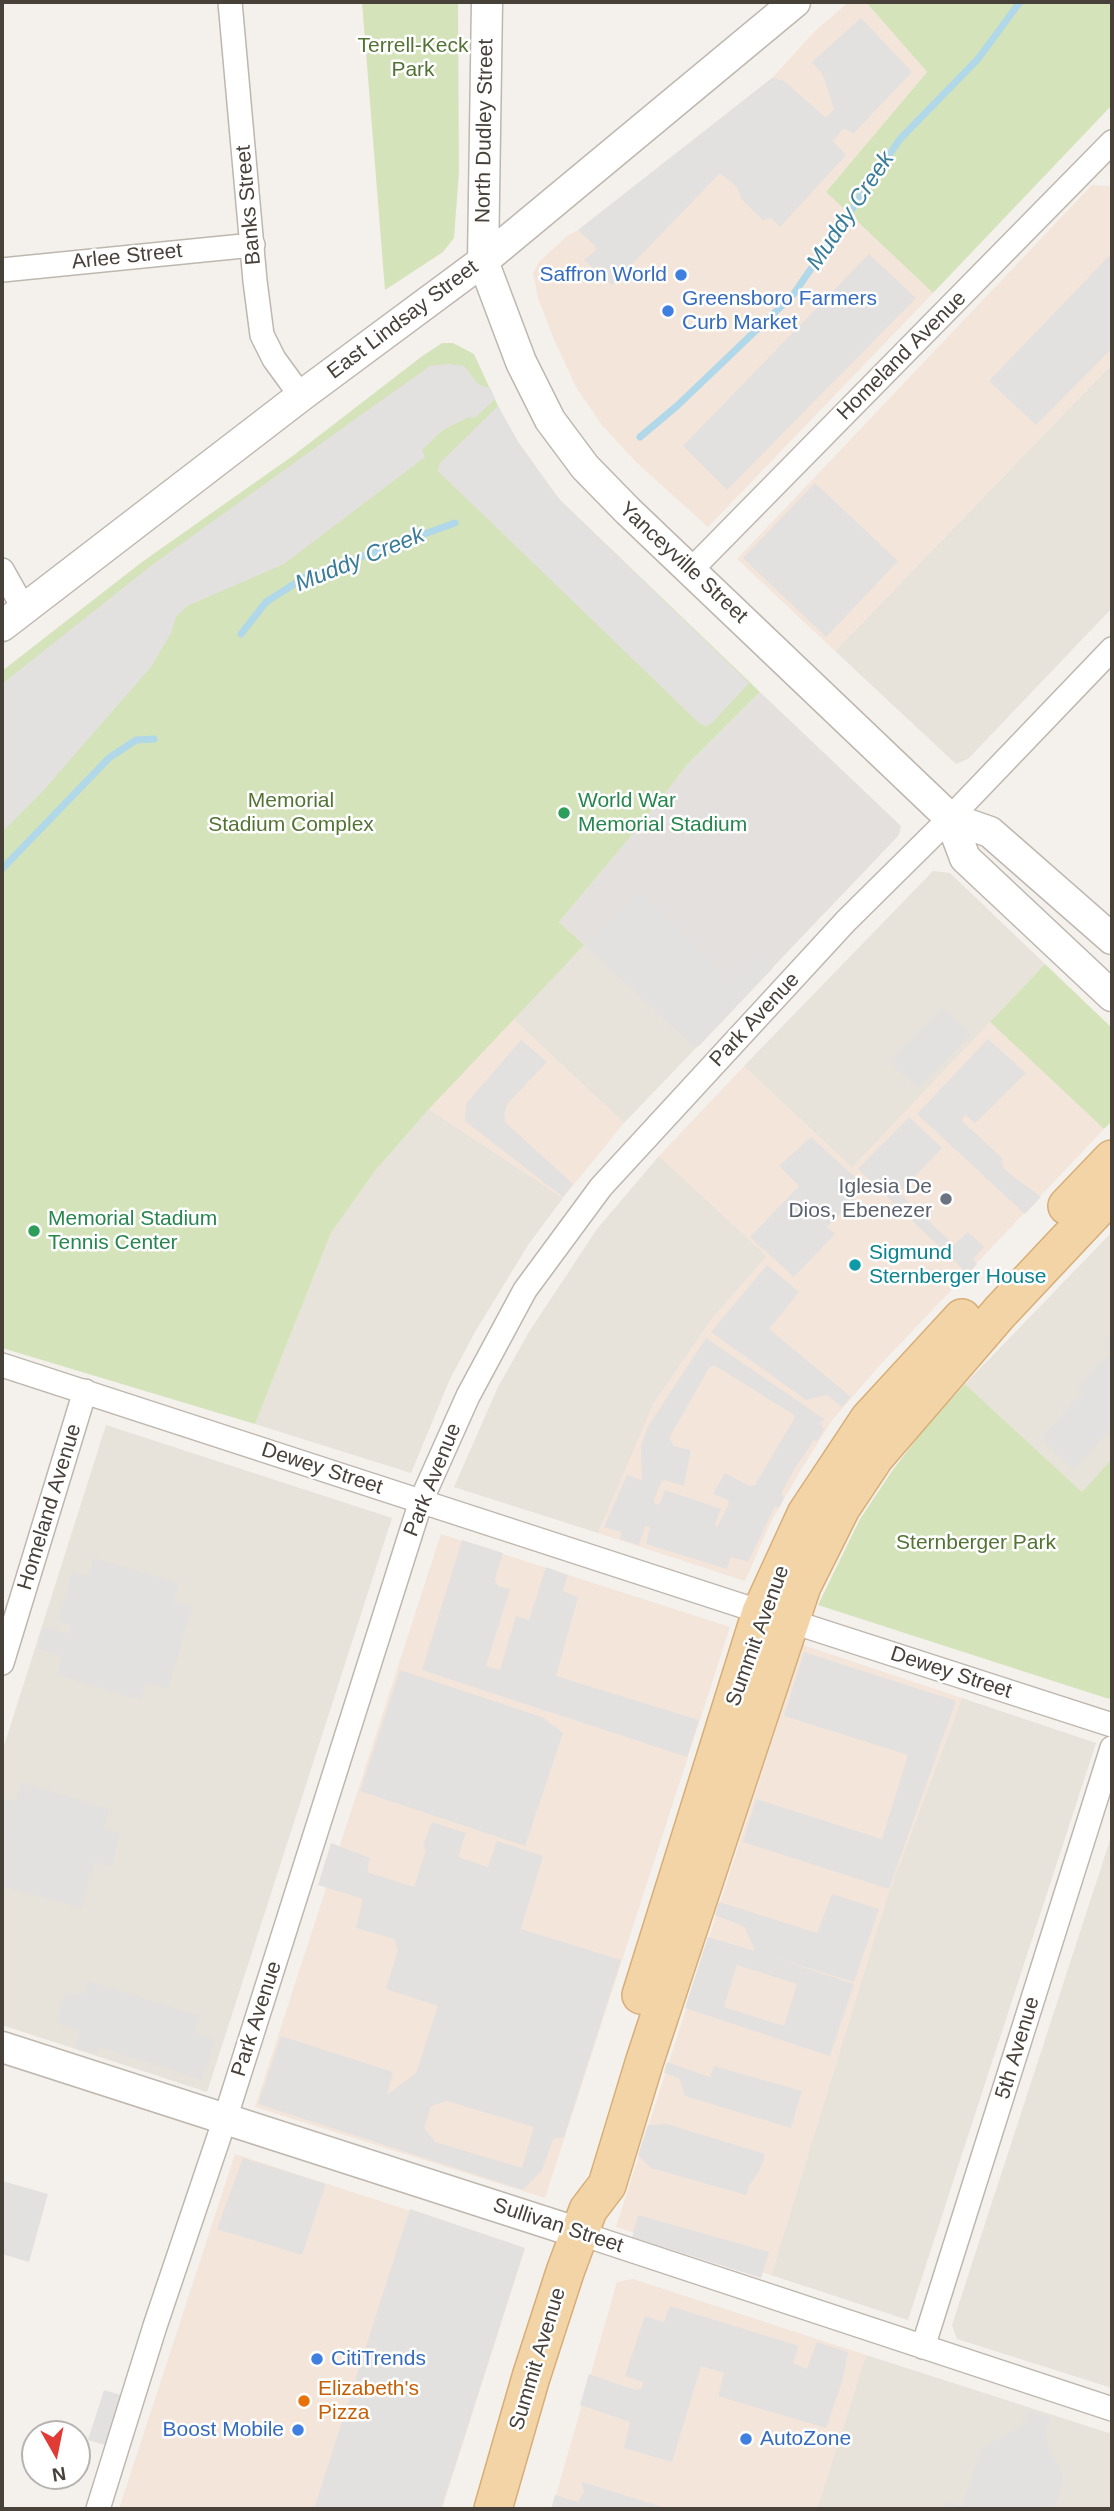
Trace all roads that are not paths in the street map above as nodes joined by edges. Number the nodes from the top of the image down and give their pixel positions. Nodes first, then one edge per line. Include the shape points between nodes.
1 (230, 2) edge
2 (487, 2) edge
3 (795, 2) edge
4 (1109, 153) edge
5 (253, 245) junction
6 (483, 261) junction
7 (2, 270) edge
8 (301, 396) junction
9 (2, 570) edge
10 (691, 570) junction
11 (13, 617) edge
12 (1112, 649) edge
13 (950, 818) junction
14 (1112, 939) edge
15 (1112, 996) edge
16 (1112, 1159) edge
17 (1112, 1193) edge
18 (2, 1365) edge
19 (85, 1391) junction
20 (421, 1501) junction
21 (776, 1617) junction
22 (2, 1663) edge
23 (1112, 1725) edge
24 (1112, 1748) edge
25 (2, 2047) edge
26 (225, 2119) junction
27 (584, 2222) junction
28 (923, 2347) junction
29 (1112, 2409) edge
30 (98, 2509) edge
31 (493, 2509) edge

1 - 5 street, Banks Street
2 - 6 street, North Dudley Street
3 - 6 street, East Lindsay Street
4 - 10 street, Homeland Avenue
5 - 7 street, Arlee Street
5 - 8 street, Banks Street via 262,335
6 - 8 street, East Lindsay Street
6 - 10 street, Yanceyville Street via 521,362 558,431 594,476
8 - 11 street, East Lindsay Street
9 - 11 street
10 - 13 street, Yanceyville Street
12 - 13 street, Park Avenue
13 - 14 street, Yanceyville Street via 990,832
13 - 15 street, Yanceyville Street via 965,858
13 - 20 street, Park Avenue via 846,921 586,1205 525,1290 468,1396
16 - 21 main road, Summit Avenue via 869,1419 806,1514
17 - 21 main road, Summit Avenue via 1000,1312 875,1457 841,1508 802,1586
18 - 19 street, Dewey Street
19 - 20 street, Dewey Street
19 - 22 street, Homeland Avenue
20 - 21 street, Dewey Street
20 - 26 street, Park Avenue
21 - 23 street, Dewey Street
21 - 27 main road, Summit Avenue via 599,2129 584,2183
24 - 28 street, 5th Avenue
25 - 26 street, Sullivan Street
26 - 27 street, Sullivan Street
26 - 30 street, Park Avenue
27 - 28 street, Sullivan Street
27 - 31 main road, Summit Avenue via 531,2376
28 - 29 street, Sullivan Street

